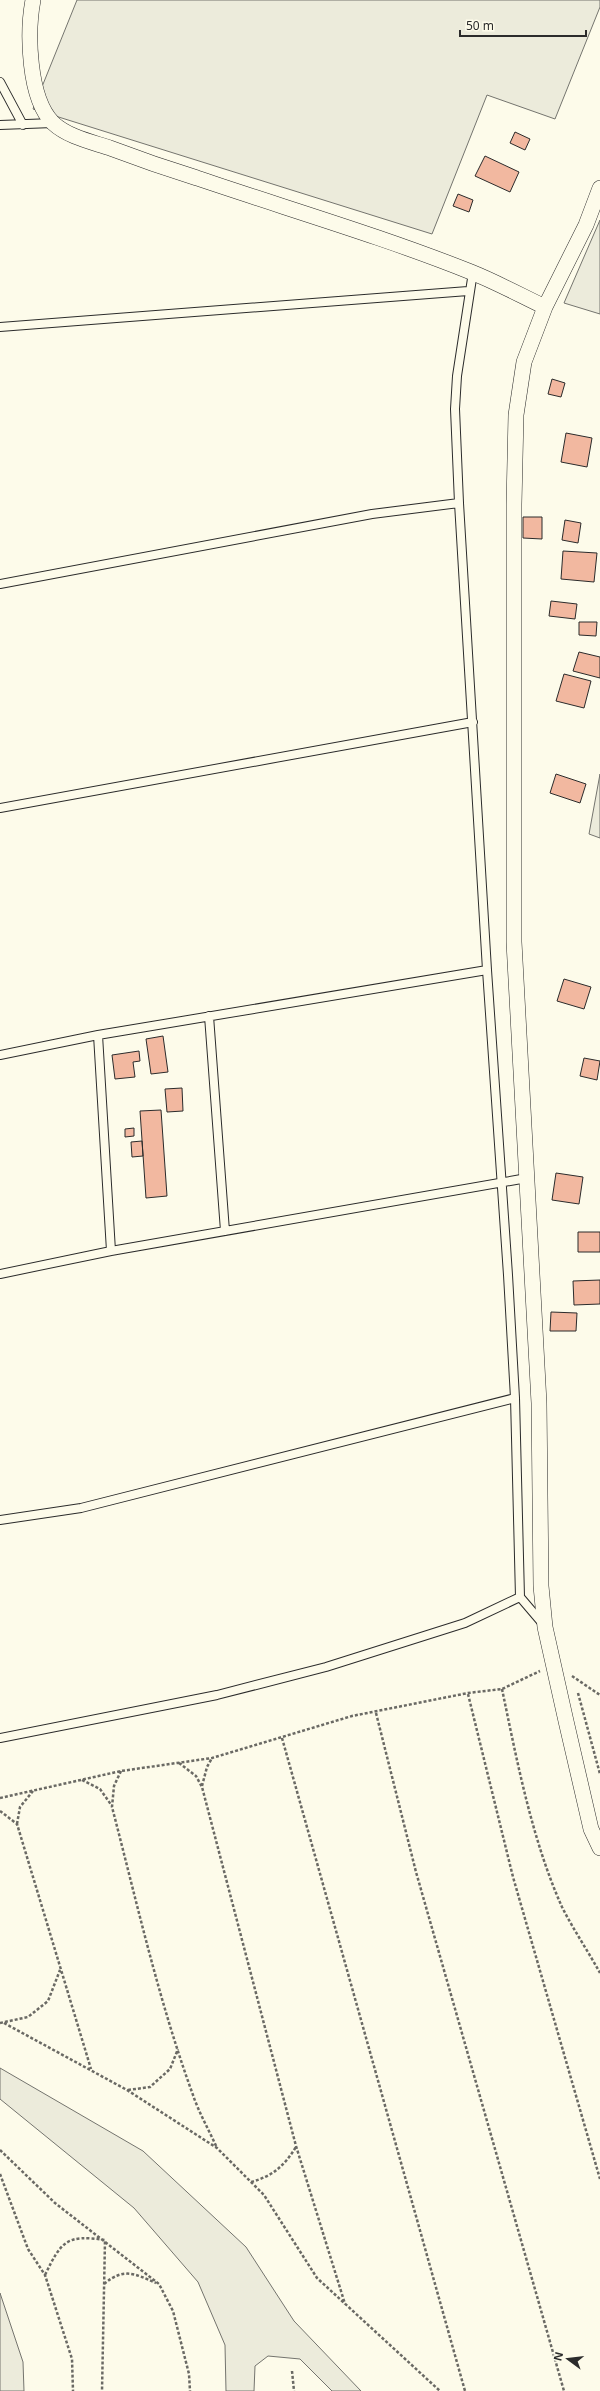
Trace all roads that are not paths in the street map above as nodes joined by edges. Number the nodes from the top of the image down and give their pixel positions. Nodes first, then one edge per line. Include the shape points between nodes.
1 (33, 0) edge
2 (0, 82) edge
3 (53, 123) junction
4 (0, 125) edge
5 (23, 125) junction
6 (600, 188) edge
7 (473, 272) junction
8 (468, 291) junction
9 (545, 307) junction
10 (0, 327) edge
11 (459, 503) junction
12 (0, 584) edge
13 (473, 722) junction
14 (0, 808) edge
15 (487, 970) junction
16 (209, 1016) junction
17 (98, 1035) junction
18 (0, 1055) edge
19 (527, 1178) junction
20 (503, 1183) junction
21 (225, 1231) junction
22 (111, 1251) junction
23 (0, 1274) edge
24 (515, 1398) junction
25 (0, 1520) edge
26 (520, 1596) junction
27 (545, 1627) junction
28 (0, 1738) edge
29 (600, 1848) edge

1 - 3 street via 30,50 43,108
2 - 5 lane
3 - 5 lane
3 - 7 street via 79,138
4 - 5 lane
6 - 9 street via 586,225
7 - 8 lane
7 - 9 street
8 - 10 lane
8 - 11 lane via 455,409
9 - 19 street via 524,362 516,415 514,496 514,942
11 - 12 lane via 372,514
11 - 13 lane
13 - 14 lane
13 - 15 lane
15 - 16 lane
15 - 20 lane
16 - 17 lane
16 - 21 lane
17 - 18 lane
17 - 22 lane
19 - 20 lane
19 - 27 street via 539,1403 539,1543
20 - 21 lane
20 - 24 lane
21 - 22 lane
22 - 23 lane
24 - 25 lane via 81,1508
24 - 26 lane
26 - 27 lane
26 - 28 lane via 465,1623 326,1667 217,1695
27 - 29 street via 591,1829

